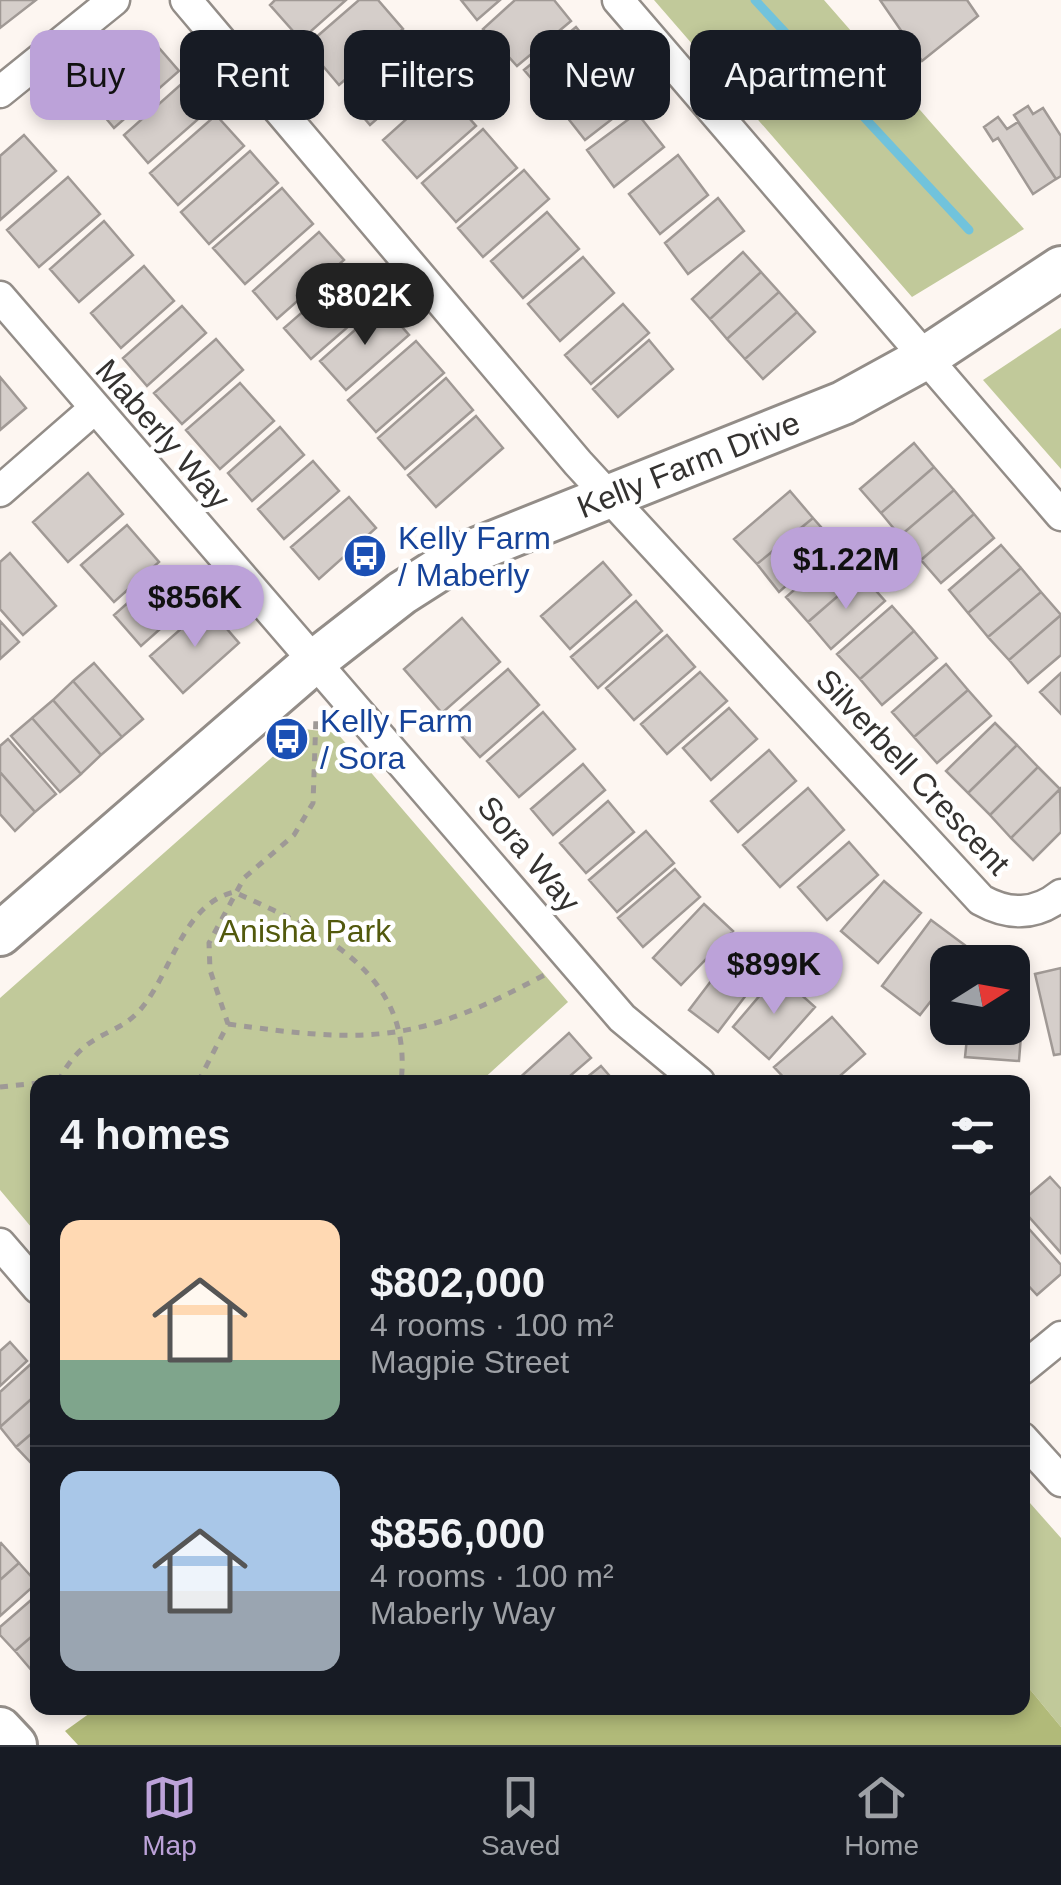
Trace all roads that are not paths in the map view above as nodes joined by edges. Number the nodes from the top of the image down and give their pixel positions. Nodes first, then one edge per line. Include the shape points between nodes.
1 (114, 0) edge
2 (186, 0) edge
3 (618, 0) edge
4 (0, 92) edge
5 (1061, 268) edge
6 (0, 297) edge
7 (925, 358) junction
8 (94, 409) junction
9 (0, 491) edge
10 (610, 498) junction
11 (1061, 515) edge
12 (316, 660) junction
13 (1061, 895) edge
14 (0, 934) edge
15 (691, 1075) edge
16 (0, 1244) edge
17 (30, 1279) edge
18 (1061, 1337) edge
19 (1030, 1362) edge
20 (1030, 1447) edge
21 (1061, 1481) edge
22 (0, 1728) edge
23 (15, 1745) edge

1 - 4 street
2 - 10 street, Silverbell Crescent
3 - 7 street
5 - 7 street, Kelly Farm Drive
6 - 8 street, Maberly Way
7 - 10 street, Kelly Farm Drive via 800,423
7 - 11 street
8 - 9 street
8 - 12 street, Maberly Way
10 - 12 street, Kelly Farm Drive via 460,556
10 - 13 street, Silverbell Crescent via 980,900 1017,912
12 - 14 street, Kelly Farm Drive
12 - 15 street, Sora Way via 622,1018
16 - 17 street
18 - 19 street
20 - 21 street
22 - 23 street

